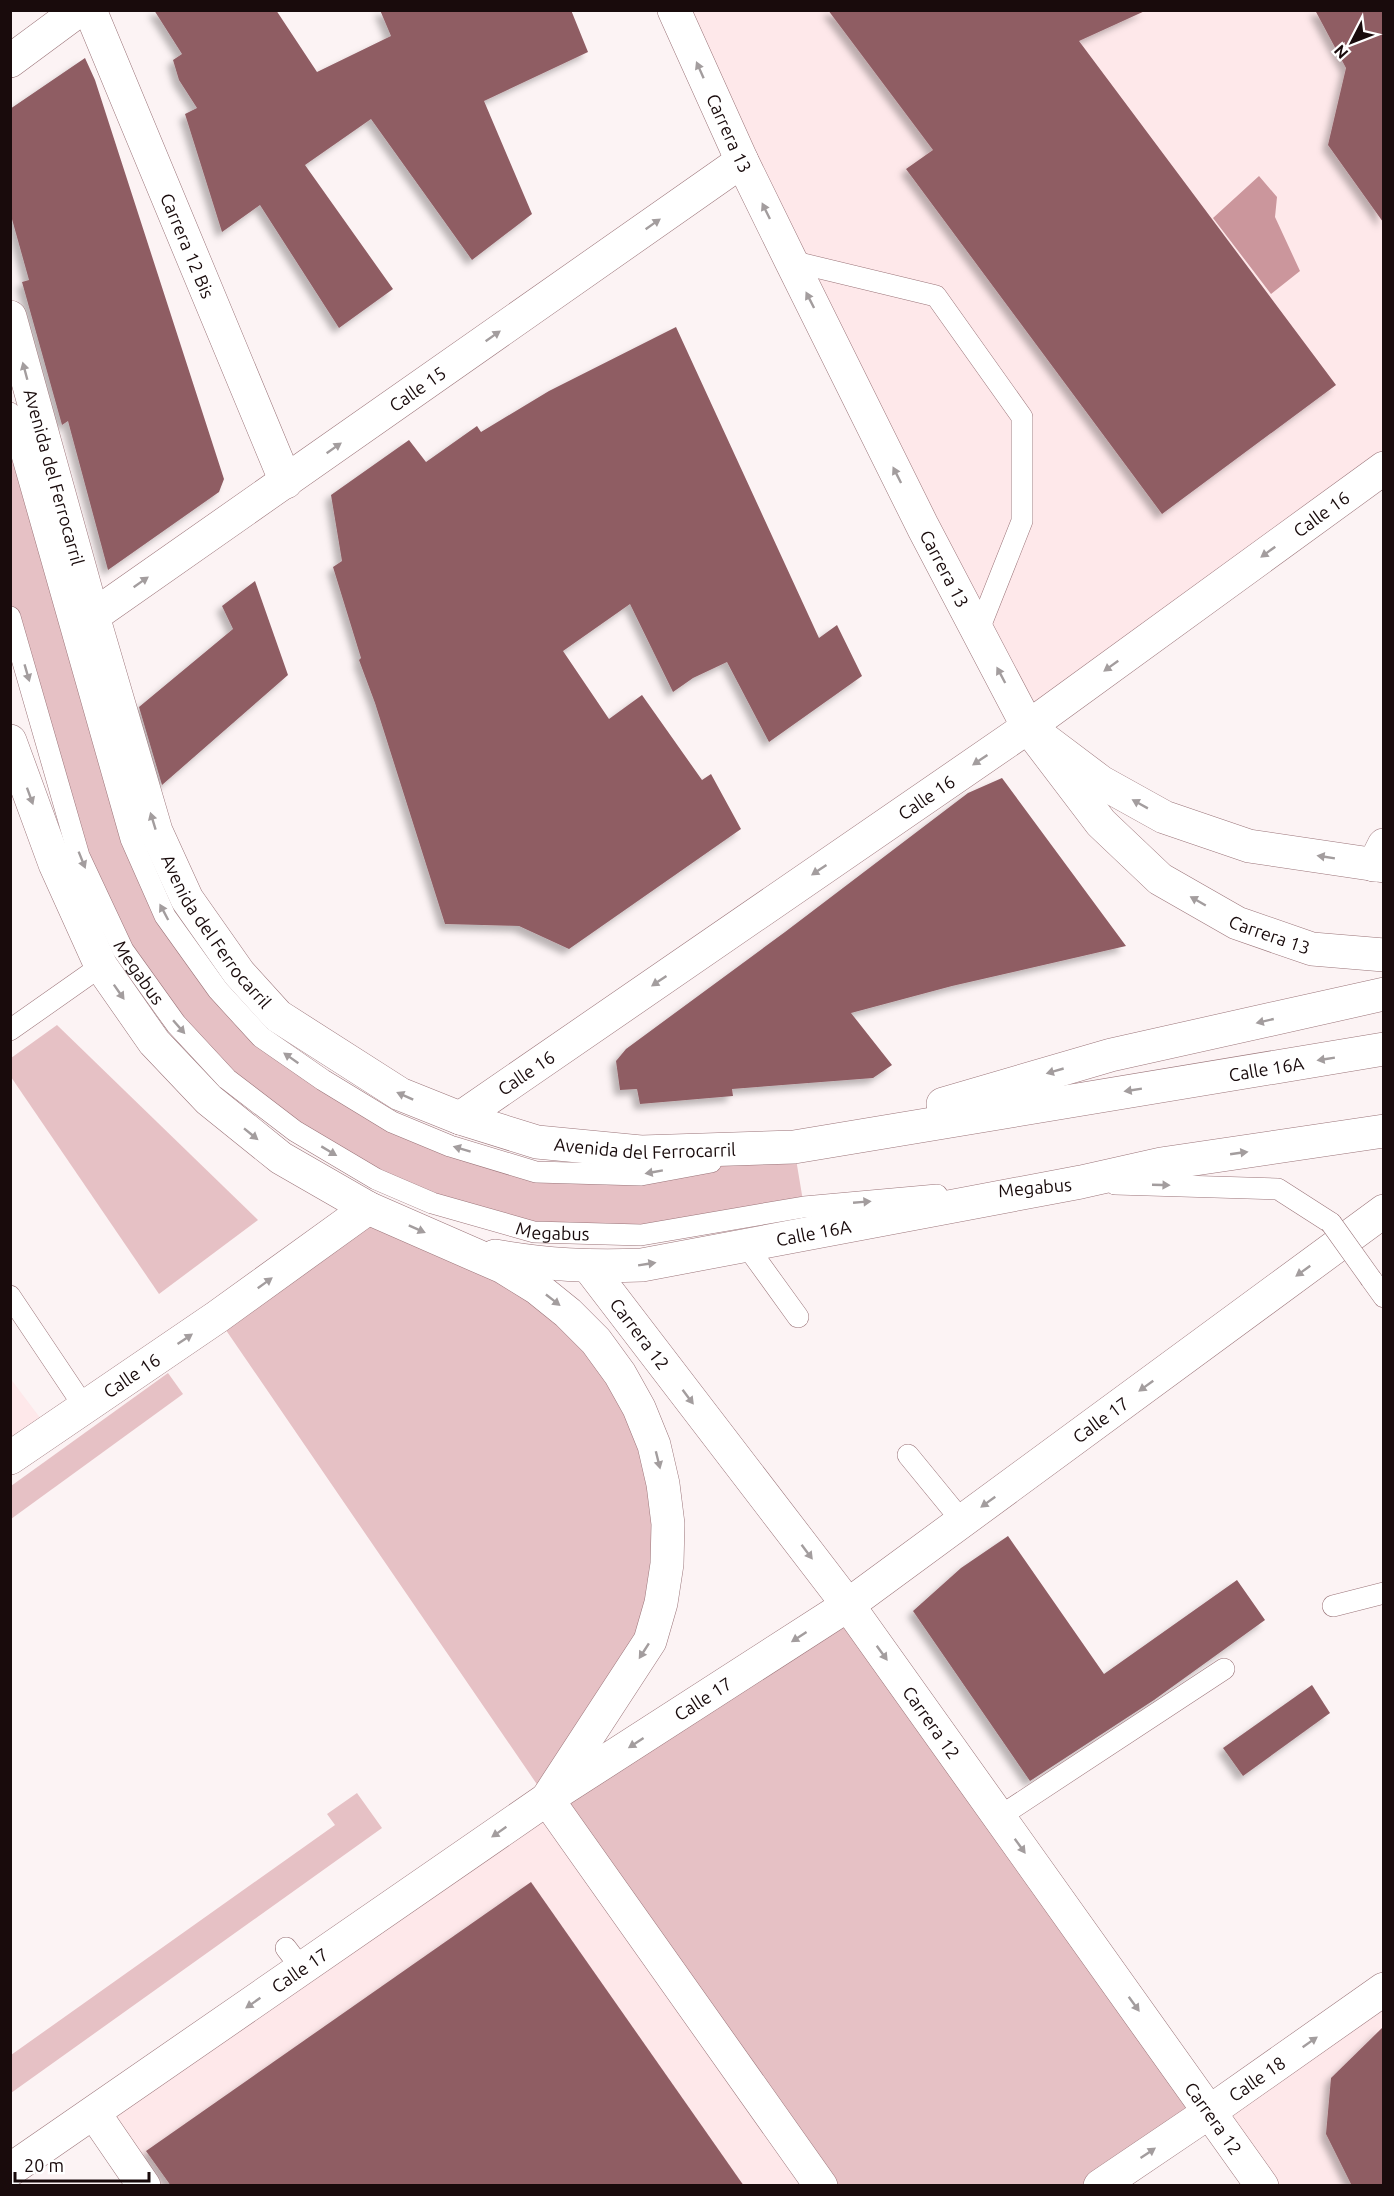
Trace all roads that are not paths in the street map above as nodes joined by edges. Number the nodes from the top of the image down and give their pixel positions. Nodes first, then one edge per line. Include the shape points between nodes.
1 (79, 10) edge
2 (90, 10) edge
3 (674, 10) edge
4 (10, 61) edge
5 (741, 161) junction
6 (791, 261) junction
7 (10, 317) edge
8 (10, 413) edge
9 (1383, 468) edge
10 (286, 482) junction
11 (93, 616) junction
12 (10, 617) edge
13 (978, 632) junction
14 (1028, 727) junction
15 (10, 741) edge
16 (1380, 859) edge
17 (1383, 955) edge
18 (101, 966) junction
19 (1383, 994) edge
20 (10, 1030) edge
21 (1383, 1049) edge
22 (460, 1118) junction
23 (1383, 1131) edge
24 (794, 1147) junction
25 (1081, 1182) junction
26 (368, 1208) junction
27 (1383, 1211) edge
28 (746, 1245) junction
29 (465, 1251) junction
30 (589, 1267) junction
31 (10, 1296) edge
32 (1383, 1297) edge
33 (798, 1317) dead end
34 (85, 1408) junction
35 (908, 1455) dead end
36 (10, 1458) edge
37 (962, 1521) junction
38 (1383, 1593) edge
39 (848, 1605) junction
40 (1333, 1606) dead end
41 (1224, 1669) dead end
42 (547, 1799) junction
43 (999, 1817) junction
44 (1383, 1989) edge
45 (1210, 2112) junction
46 (94, 2113) junction
47 (10, 2170) edge
48 (144, 2186) edge
49 (821, 2186) edge
50 (1100, 2186) edge
51 (1262, 2186) edge

1 - 4 street
2 - 10 street, Carrera 12 Bis
5 -> 3 street, Carrera 13
6 -> 5 street, Carrera 13
10 -> 5 street, Calle 15
13 -> 6 street, Carrera 13
6 - 13 lane via 936,296 1022,417 1022,521
11 -> 7 street, Avenida del Ferrocarril
24 -> 8 lane via 640,1175 536,1172 450,1146 392,1122 261,1037 218,990 165,916 131,839
9 -> 14 street, Calle 16
11 -> 10 street, Calle 15
22 -> 11 street, Avenida del Ferrocarril via 400,1094 327,1048 279,1016 239,973 187,899 156,831
12 -> 25 lane, Megabus via 80,856 123,950 176,1024 227,1079 295,1131 376,1179 432,1203 534,1232 641,1235 804,1207
14 -> 13 street, Carrera 13
16 -> 14 street via 1249,846 1164,817 1101,782
17 -> 14 street, Carrera 13 via 1312,949 1237,923 1160,879 1101,823
14 -> 22 street, Calle 16
15 -> 18 street via 55,864
18 - 20 lane
18 -> 26 street via 154,1042 209,1100 281,1158
19 -> 24 street via 1112,1055
21 -> 24 street, Calle 16A
22 - 24 street, Avenida del Ferrocarril via 537,1142 641,1152
25 -> 23 street, Calle 16A via 1161,1164
25 - 28 street, Calle 16A
25 -> 32 lane, Megabus, bridge via 1278,1190 1331,1222
26 -> 29 street
34 -> 26 street, Calle 16
27 -> 37 street, Calle 17
30 -> 28 street, Calle 16A via 642,1265
28 - 33 lane
29 - 30 street, Calle 16A
29 -> 42 street via 503,1267 537,1288 596,1341 639,1408 654,1445 663,1484 667,1564 650,1641
30 -> 39 street, Carrera 12
31 - 34 lane
34 - 36 street, Calle 16
35 - 37 lane
37 - 39 street, Calle 17
38 - 40 lane
39 -> 42 street, Calle 17
39 -> 43 street, Carrera 12
41 - 43 lane
42 -> 46 street, Calle 17 via 294,1958
42 - 49 street
43 -> 45 street, Carrera 12
45 -> 44 street, Calle 18
50 -> 45 street, Calle 18
45 - 51 street, Carrera 12
46 - 47 street, Calle 17
46 - 48 street

